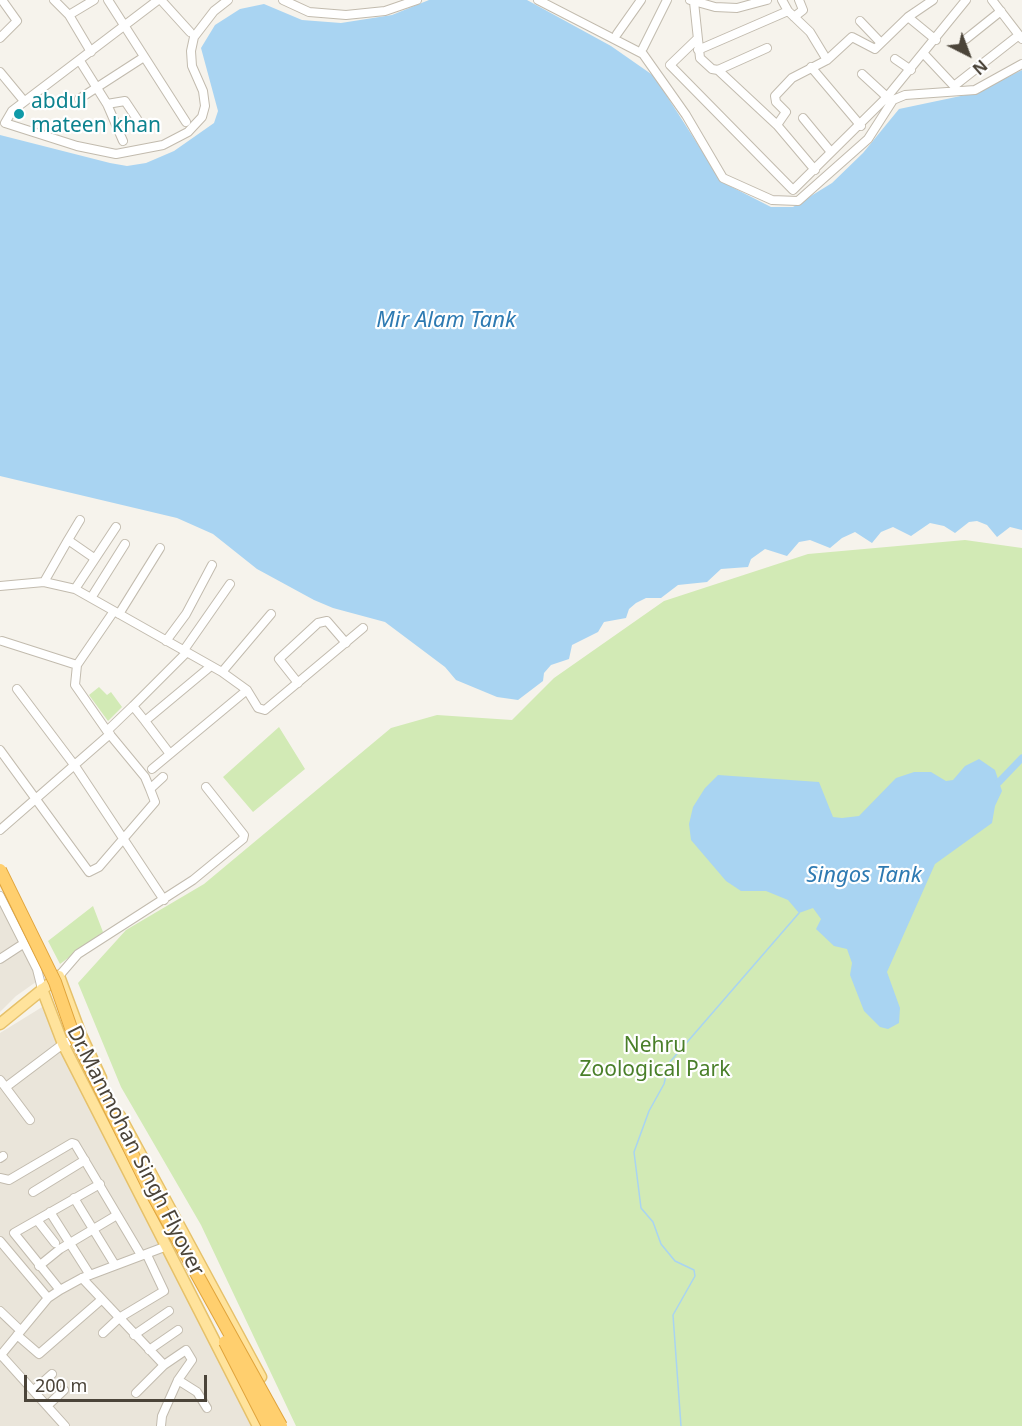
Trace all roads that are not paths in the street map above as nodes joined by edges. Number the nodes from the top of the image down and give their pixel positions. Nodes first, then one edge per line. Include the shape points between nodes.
1 (2, 0) edge
2 (54, 0) edge
3 (93, 0) edge
4 (108, 0) edge
5 (159, 0) edge
6 (228, 0) edge
7 (283, 0) edge
8 (417, 0) edge
9 (538, 0) edge
10 (641, 0) edge
11 (668, 0) edge
12 (782, 0) edge
13 (800, 0) edge
14 (933, 0) edge
15 (966, 0) edge
16 (992, 0) edge
17 (692, 1) edge
18 (764, 1) edge
19 (1001, 11) junction
20 (791, 14) junction
21 (69, 15) junction
22 (908, 17) junction
23 (768, 18) junction
24 (860, 21) dead end
25 (126, 26) junction
26 (190, 32) dead end
27 (616, 34) dead end
28 (0, 38) edge
29 (1020, 38) edge
30 (966, 39) dead end
31 (696, 40) junction
32 (936, 40) junction
33 (880, 43) junction
34 (643, 48) dead end
35 (767, 48) dead end
36 (698, 50) junction
37 (91, 52) junction
38 (924, 54) junction
39 (144, 57) junction
40 (895, 59) dead end
41 (827, 60) junction
42 (80, 61) junction
43 (1022, 64) edge
44 (812, 67) junction
45 (718, 70) junction
46 (910, 70) junction
47 (0, 72) edge
48 (862, 74) dead end
49 (96, 88) junction
50 (888, 97) junction
51 (79, 99) dead end
52 (24, 101) junction
53 (107, 104) junction
54 (803, 118) dead end
55 (2, 122) edge
56 (139, 122) dead end
57 (186, 122) dead end
58 (777, 125) junction
59 (861, 126) junction
60 (123, 141) dead end
61 (831, 152) junction
62 (815, 170) junction
63 (80, 520) dead end
64 (116, 527) dead end
65 (68, 540) junction
66 (125, 544) dead end
67 (160, 548) dead end
68 (94, 558) junction
69 (213, 565) dead end
70 (44, 582) junction
71 (230, 584) dead end
72 (0, 586) edge
73 (75, 589) junction
74 (92, 598) junction
75 (116, 612) junction
76 (271, 614) dead end
77 (363, 628) dead end
78 (2, 641) dead end
79 (166, 641) junction
80 (346, 643) junction
81 (185, 651) junction
82 (77, 665) junction
83 (211, 666) junction
84 (222, 672) junction
85 (298, 683) junction
86 (17, 689) dead end
87 (247, 690) junction
88 (133, 706) junction
89 (145, 721) junction
90 (109, 733) junction
91 (0, 750) edge
92 (170, 754) junction
93 (75, 766) junction
94 (152, 768) dead end
95 (163, 777) dead end
96 (206, 787) dead end
97 (150, 789) junction
98 (35, 800) junction
99 (0, 830) edge
100 (123, 838) junction
101 (0, 862) edge
102 (0, 870) edge
103 (0, 882) edge
104 (0, 896) edge
105 (164, 900) junction
106 (3, 910) edge
107 (23, 944) junction
108 (0, 959) edge
109 (59, 976) junction
110 (42, 988) junction
111 (0, 1024) edge
112 (81, 1035) junction
113 (63, 1044) junction
114 (3, 1084) edge
115 (30, 1120) dead end
116 (85, 1160) junction
117 (0, 1179) edge
118 (100, 1184) junction
119 (33, 1192) dead end
120 (74, 1198) junction
121 (50, 1212) junction
122 (117, 1215) junction
123 (37, 1220) junction
124 (94, 1230) junction
125 (0, 1241) edge
126 (55, 1243) dead end
127 (69, 1243) junction
128 (167, 1246) junction
129 (144, 1255) junction
130 (115, 1265) junction
131 (39, 1266) junction
132 (206, 1276) junction
133 (86, 1277) junction
134 (189, 1288) junction
135 (60, 1290) junction
136 (48, 1298) junction
137 (101, 1300) junction
138 (0, 1311) edge
139 (169, 1311) dead end
140 (119, 1318) junction
141 (178, 1330) dead end
142 (19, 1333) junction
143 (103, 1333) dead end
144 (134, 1335) junction
145 (149, 1350) junction
146 (0, 1355) edge
147 (164, 1365) junction
148 (52, 1374) dead end
149 (178, 1380) junction
150 (34, 1390) junction
151 (64, 1390) dead end
152 (136, 1393) dead end
153 (47, 1406) junction
154 (207, 1408) dead end
155 (65, 1426) edge
156 (161, 1426) edge
157 (258, 1426) edge
158 (268, 1426) edge
159 (281, 1426) edge
160 (287, 1426) edge

1 - 28 street via 16,21
2 - 21 street
3 - 21 street
4 - 25 street
5 - 25 street
5 - 26 street
6 - 55 street via 194,37 192,66 205,106 202,117 188,132 163,145 117,154 77,146
7 - 8 street via 309,12 346,15 385,11
9 - 43 street via 643,54 686,115 723,178 772,200 798,201 868,139 893,100 905,95 975,90
10 - 27 street
11 - 34 street
12 - 20 street
13 - 20 street via 803,10
14 - 22 street
15 - 32 street
16 - 19 street
17 - 18 street via 737,8
17 - 31 street
18 - 23 street
19 - 29 street
19 - 30 street
20 - 23 street
20 - 41 street via 810,32
21 - 37 street
22 - 32 street
22 - 33 street
23 - 36 street
24 - 33 street
25 - 37 street
25 - 39 street
29 - 38 street via 954,86
31 - 36 street
31 - 62 street via 670,65 793,190
32 - 38 street
33 - 41 street via 875,49 852,36
35 - 45 street
36 - 45 street via 706,65
37 - 42 street
38 - 46 street
39 - 49 street
39 - 57 street
40 - 46 street
41 - 44 street
42 - 49 street
42 - 52 street
44 - 58 street via 792,78 775,96 786,112
44 - 59 street
45 - 58 street
46 - 50 street
47 - 52 street
48 - 50 street
49 - 51 street
49 - 53 street
50 - 59 street
52 - 55 street
53 - 56 street via 123,101
53 - 60 street
54 - 61 street
58 - 62 street
59 - 61 street
61 - 62 street
63 - 65 street
64 - 68 street
65 - 68 street
65 - 70 street
66 - 74 street
67 - 75 street
68 - 73 street
69 - 79 street
70 - 72 street
70 - 73 street
71 - 81 street
73 - 74 street
74 - 75 street
75 - 79 street
75 - 82 street
76 - 84 street
77 - 80 street
78 - 82 street
79 - 81 street
80 - 85 street
80 - 85 street via 327,621 318,623 279,659
81 - 83 street
81 - 88 street
82 - 90 street via 75,685
83 - 84 street
83 - 89 street
84 - 87 street
85 - 87 street via 265,710 258,708
86 - 93 street
87 - 92 street
88 - 89 street
88 - 90 street
89 - 92 street
90 - 93 street
90 - 97 street via 145,777
91 - 98 street
92 - 94 street
93 - 98 street
93 - 100 street
95 - 97 street
96 - 105 street via 244,838
97 - 100 street via 155,802
98 - 99 street
98 - 100 street via 89,872 99,867
100 - 105 street
101 - 109 street
102 - 159 highway, Dr.Manmohan Singh Flyover, bridge via 55,982 72,1031 148,1186
103 - 158 highway, Dr.Manmohan Singh Flyover, bridge via 48,976 78,1058
104 - 106 street
105 - 109 street via 84,949
106 - 107 street
107 - 108 street
107 - 110 street
109 - 110 main road
109 - 112 main road
110 - 111 main road
110 - 113 main road
112 - 113 street
112 - 132 main road via 117,1111
113 - 114 street
113 - 128 main road
114 - 115 street
116 - 117 street via 72,1143 9,1180
116 - 118 street
116 - 119 street
118 - 120 street
118 - 122 street
120 - 121 street
120 - 124 street
121 - 123 street
121 - 127 street
122 - 124 street
122 - 129 street
123 - 126 street
123 - 131 street via 14,1233
124 - 127 street
124 - 130 street
125 - 136 street
127 - 131 street
127 - 133 street
128 - 129 street
128 - 134 main road
129 - 130 street
129 - 140 street via 164,1290
130 - 133 street
131 - 135 street
132 - 134 main road
132 - 160 main road
133 - 135 street
133 - 137 street
134 - 157 main road
135 - 136 street
136 - 142 street
137 - 140 street
137 - 142 street via 39,1354
138 - 142 street
139 - 144 street
140 - 143 street
140 - 144 street
141 - 145 street
142 - 146 street
144 - 145 street
145 - 147 street
146 - 150 street
147 - 149 street via 186,1350 192,1360
147 - 152 street
148 - 150 street
149 - 154 street via 197,1392
149 - 156 street
150 - 153 street
151 - 153 street
153 - 155 street

